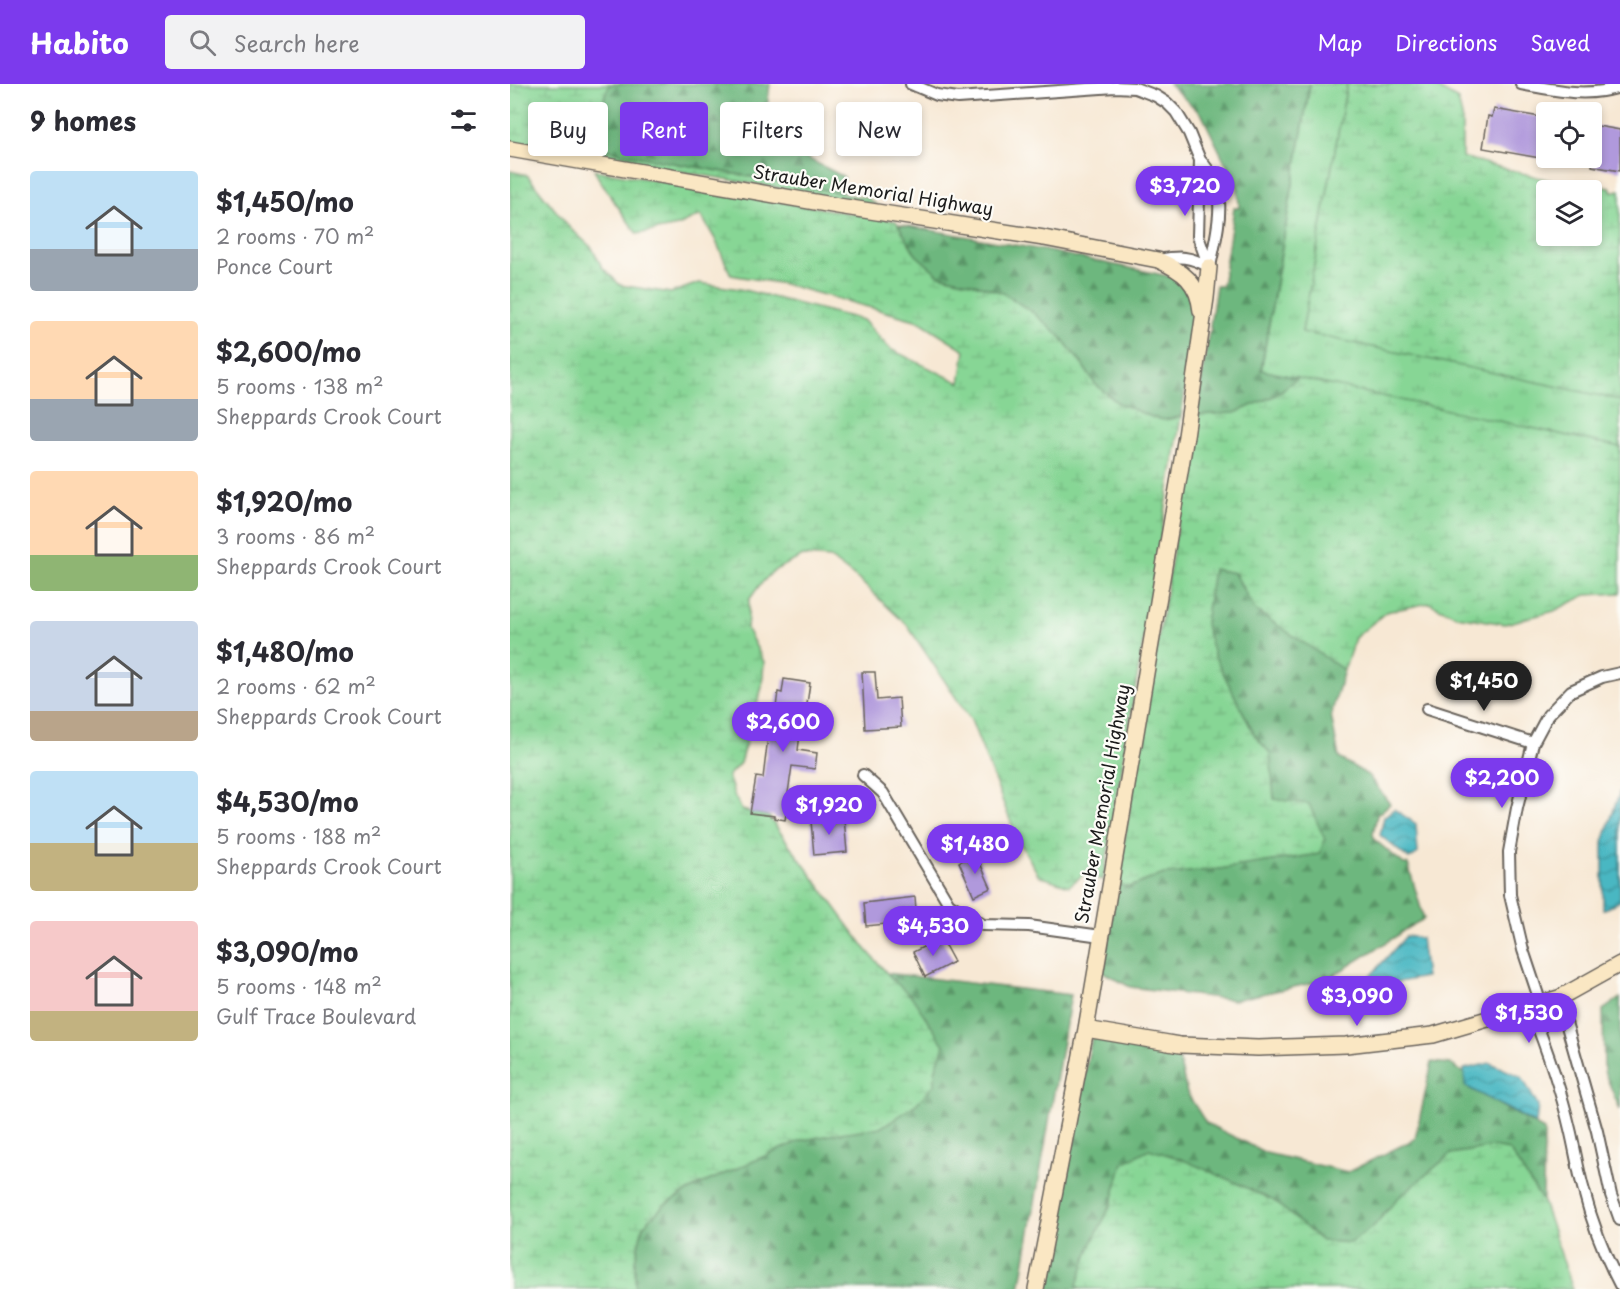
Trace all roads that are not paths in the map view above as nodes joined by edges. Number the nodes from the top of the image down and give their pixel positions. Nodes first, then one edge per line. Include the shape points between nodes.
1 (911, 84) edge
2 (1521, 84) edge
3 (1620, 87) edge
4 (1051, 88) edge
5 (510, 149) edge
6 (1200, 160) junction
7 (1198, 236) junction
8 (1183, 257) junction
9 (1158, 260) junction
10 (1209, 267) junction
11 (1203, 325) junction
12 (1620, 674) edge
13 (1427, 709) dead end
14 (1533, 743) junction
15 (863, 775) dead end
16 (1101, 936) junction
17 (1620, 964) edge
18 (1559, 998) junction
19 (1536, 1005) junction
20 (1086, 1029) junction
21 (1620, 1220) edge
22 (1620, 1285) edge
23 (1036, 1289) edge

1 - 4 street via 958,98
2 - 3 street via 1576,93
4 - 6 street via 1125,87 1156,96 1182,121
5 - 9 street, Strauber Memorial Highway
6 - 7 street
6 - 10 street via 1212,175 1220,207
7 - 8 street
7 - 10 street
8 - 9 street, Strauber Memorial Highway
8 - 10 street, Strauber Memorial Highway
9 - 11 street, Strauber Memorial Highway via 1172,266 1194,286
10 - 11 street, Strauber Memorial Highway
11 - 16 street, Strauber Memorial Highway
12 - 14 street via 1602,677 1571,691 1548,715
13 - 14 street
14 - 19 street via 1509,852 1510,895
15 - 16 street via 883,793 950,904 984,925 1029,926
16 - 20 street, Strauber Memorial Highway
17 - 18 street
18 - 19 street
18 - 21 street
19 - 20 street via 1433,1035 1346,1045 1180,1045
19 - 22 street via 1587,1202
20 - 23 street, Strauber Memorial Highway

